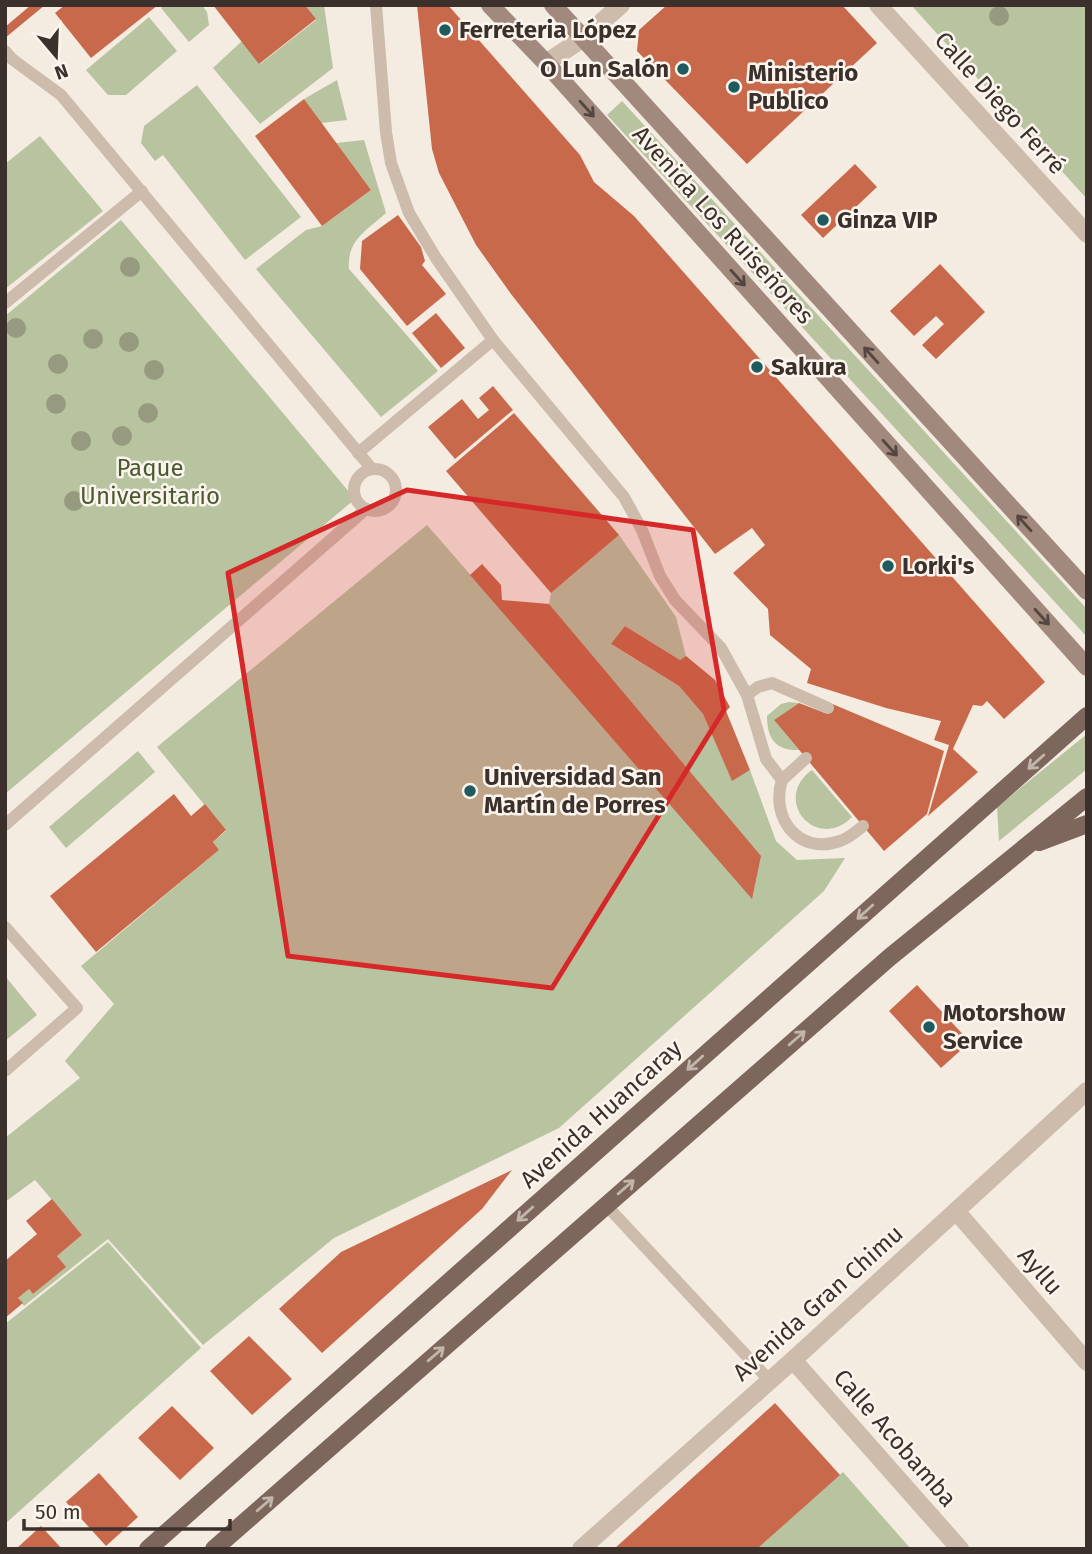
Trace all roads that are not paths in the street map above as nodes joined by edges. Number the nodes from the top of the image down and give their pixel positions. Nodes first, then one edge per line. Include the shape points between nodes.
1 (376, 5) edge
2 (490, 5) edge
3 (553, 5) edge
4 (567, 5) edge
5 (621, 5) edge
6 (878, 5) edge
7 (579, 36) junction
8 (5, 51) edge
9 (546, 63) junction
10 (142, 191) junction
11 (1087, 234) edge
12 (5, 303) edge
13 (492, 340) junction
14 (358, 453) junction
15 (372, 469) junction
16 (366, 509) junction
17 (1087, 591) edge
18 (1087, 667) edge
19 (747, 695) junction
20 (828, 708) dead end
21 (1087, 716) edge
22 (806, 758) dead end
23 (782, 780) junction
24 (1087, 797) edge
25 (1087, 824) edge
26 (5, 825) edge
27 (863, 826) dead end
28 (1022, 848) junction
29 (5, 926) edge
30 (5, 1071) edge
31 (1087, 1091) edge
32 (606, 1205) junction
33 (956, 1211) junction
34 (793, 1360) junction
35 (1087, 1362) edge
36 (770, 1381) junction
37 (148, 1549) edge
38 (214, 1549) edge
39 (581, 1549) edge
40 (960, 1549) edge

1 - 13 lane via 386,132 398,186 420,232
2 - 9 main road, Avenida Los Ruiseñores
3 - 7 main road, Avenida Los Ruiseñores
4 - 7 street
5 - 7 street
6 - 11 street, Calle Diego Ferré
7 - 9 street
17 -> 7 main road, Avenida Los Ruiseñores
8 - 10 lane via 61,95
9 -> 18 main road, Avenida Los Ruiseñores
10 - 12 lane
10 - 14 lane
13 - 14 lane
13 - 19 lane via 624,497 660,576 675,600 721,648
14 - 15 lane
15 - 16 lane via 362,473 354,485 356,499
15 - 16 lane via 388,473 397,490 387,508
16 - 26 lane
19 - 20 lane via 772,683
19 - 23 lane via 766,759
21 -> 37 main road, Avenida Huancaray
22 - 23 lane
23 - 27 lane via 778,792 781,816 805,841 838,842
24 - 28 main road
25 - 28 main road
32 -> 28 main road
29 - 30 lane via 77,1007
31 - 33 street, Avenida Gran Chimu
32 - 36 lane
38 -> 32 main road
33 - 34 street, Avenida Gran Chimu
33 - 35 street, Ayllu
34 - 36 street, Avenida Gran Chimu
34 - 40 street, Calle Acobamba
36 - 39 street, Avenida Gran Chimu

